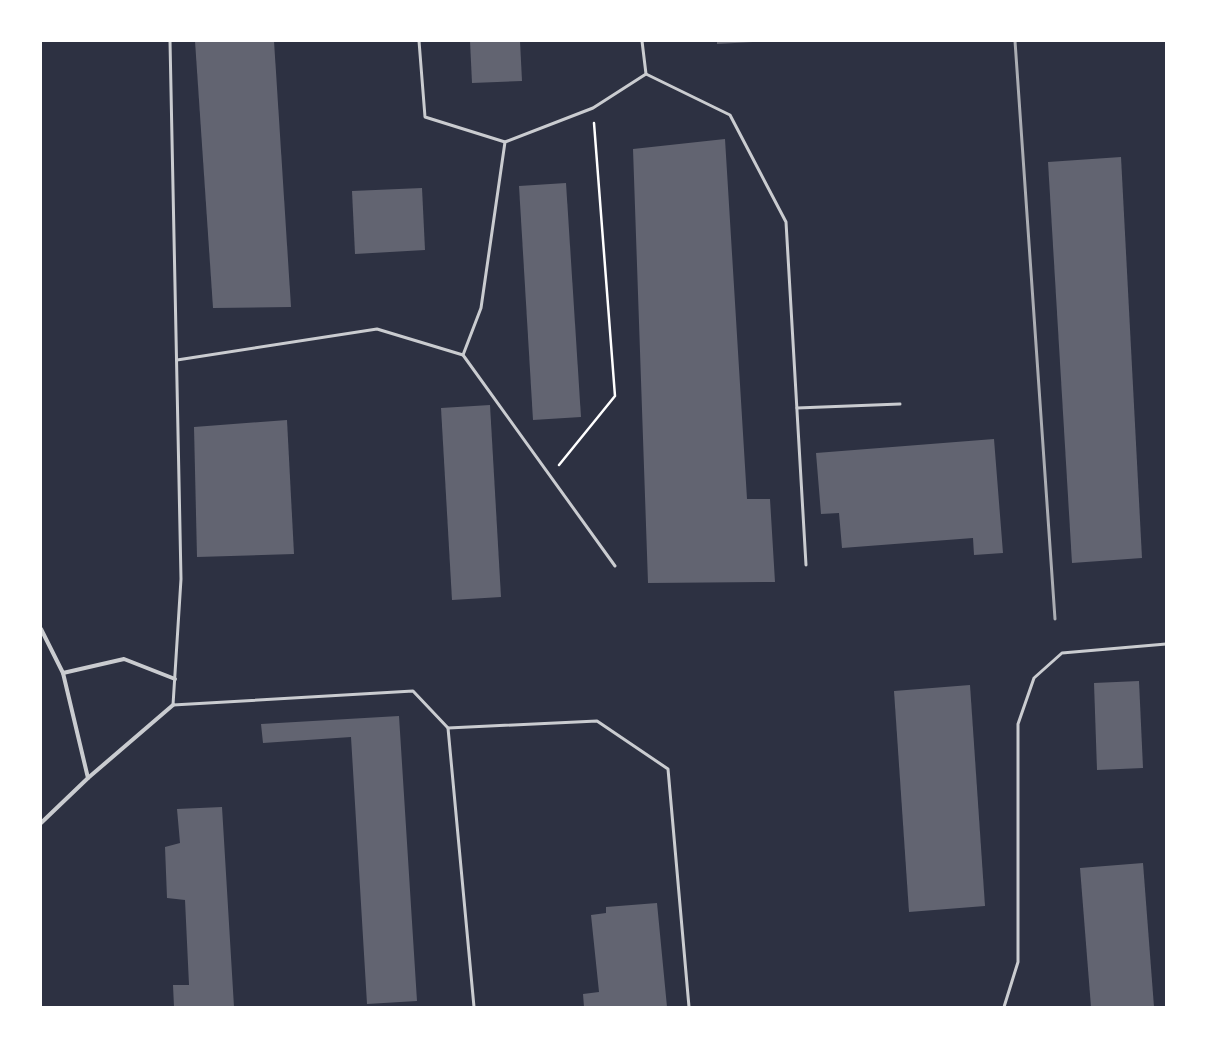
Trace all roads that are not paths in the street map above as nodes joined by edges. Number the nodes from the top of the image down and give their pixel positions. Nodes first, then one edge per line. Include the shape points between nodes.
1 (170, 41) edge
2 (419, 41) edge
3 (642, 41) edge
4 (646, 74) junction
5 (505, 142) junction
6 (463, 355) junction
7 (177, 360) junction
8 (900, 404) dead end
9 (797, 408) junction
10 (806, 565) dead end
11 (615, 566) dead end
12 (41, 629) edge
13 (1166, 644) edge
14 (63, 673) junction
15 (175, 679) junction
16 (173, 705) junction
17 (448, 728) junction
18 (88, 778) junction
19 (41, 822) edge
20 (474, 1007) edge
21 (689, 1007) edge
22 (1004, 1007) edge

1 - 7 lane
2 - 5 lane via 425,117
3 - 4 lane
4 - 5 lane via 593,108
4 - 9 lane via 730,115 786,222
5 - 6 lane via 481,308
6 - 7 lane via 377,329
6 - 11 lane
7 - 15 lane via 181,579
8 - 9 lane
9 - 10 lane
12 - 14 street
13 - 22 lane via 1062,653 1034,678 1018,724 1018,962
14 - 15 street via 124,659
14 - 18 street
15 - 16 lane
16 - 17 lane via 412,691
16 - 18 street
17 - 20 lane
17 - 21 lane via 597,721 668,769
18 - 19 street

